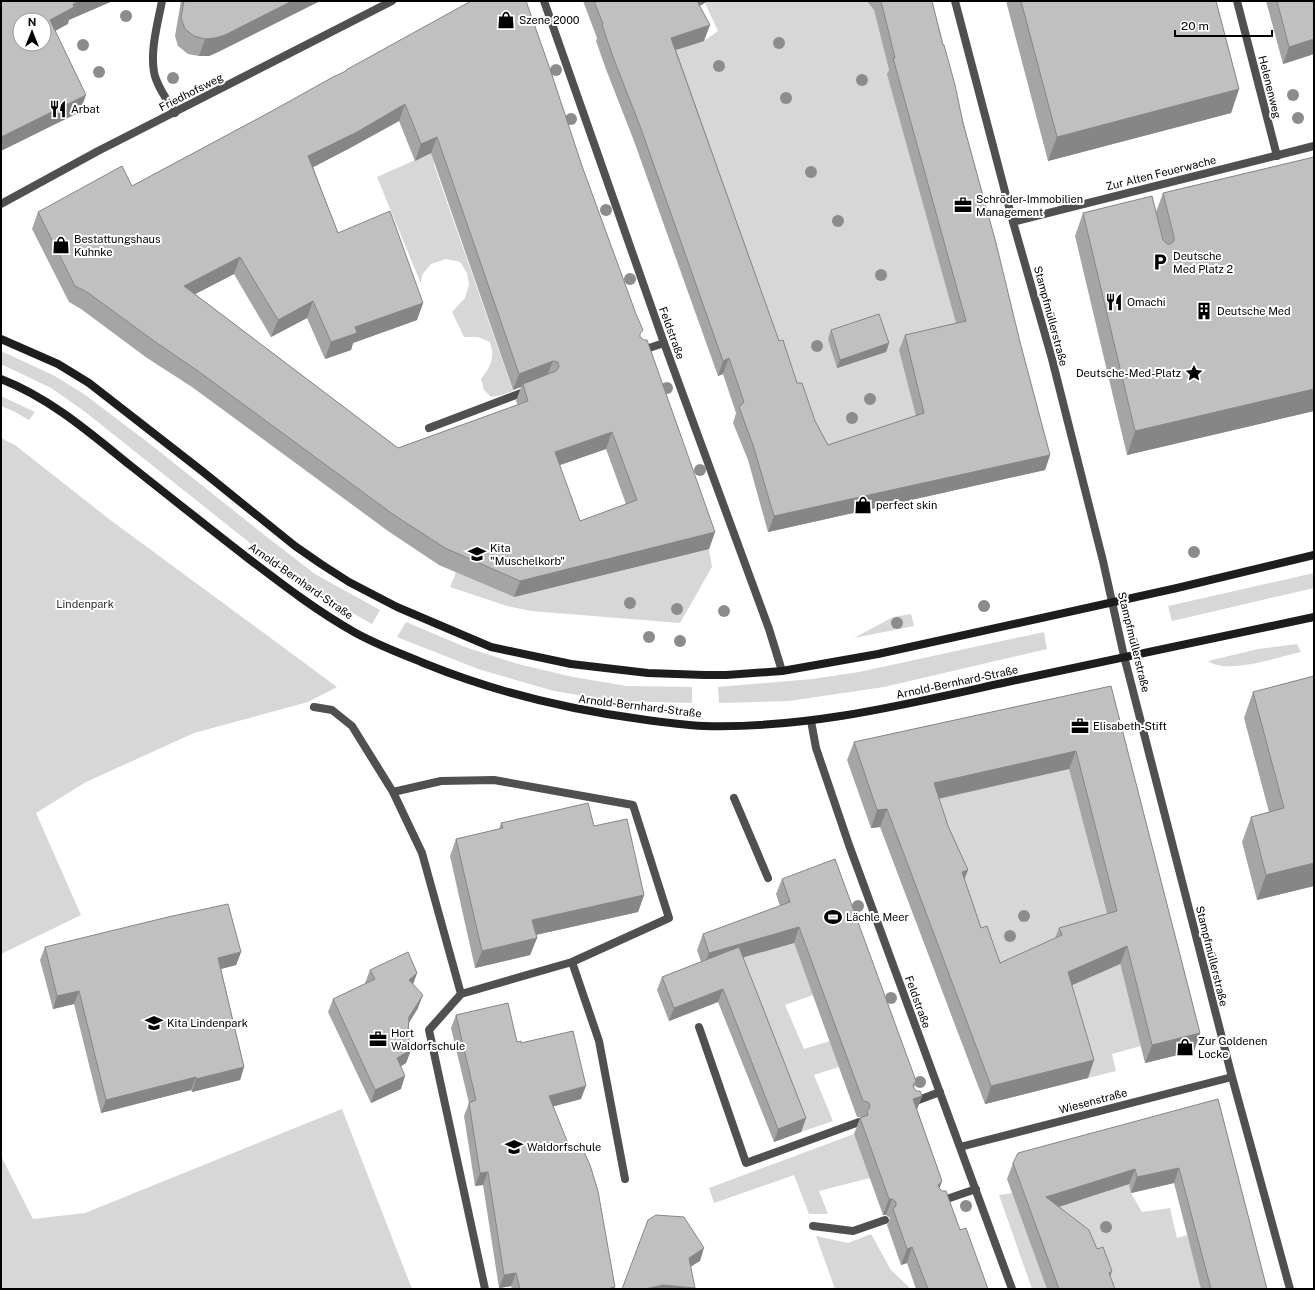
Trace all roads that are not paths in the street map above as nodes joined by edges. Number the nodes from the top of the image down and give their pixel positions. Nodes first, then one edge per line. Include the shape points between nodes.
1 (162, 1) edge
2 (392, 1) edge
3 (544, 1) edge
4 (955, 1) edge
5 (1237, 1) edge
6 (175, 113) junction
7 (1314, 146) edge
8 (1277, 156) junction
9 (1, 204) edge
10 (1013, 222) junction
11 (1, 339) edge
12 (664, 343) junction
13 (639, 352) edge
14 (1, 379) edge
15 (533, 389) edge
16 (429, 428) dead end
17 (1314, 554) edge
18 (1112, 602) junction
19 (1314, 617) edge
20 (1124, 656) junction
21 (782, 671) junction
22 (314, 707) dead end
23 (811, 721) junction
24 (393, 792) junction
25 (734, 798) dead end
26 (768, 878) dead end
27 (572, 962) junction
28 (461, 994) junction
29 (699, 1026) dead end
30 (1232, 1077) junction
31 (940, 1092) junction
32 (913, 1102) edge
33 (859, 1122) edge
34 (960, 1147) junction
35 (625, 1179) dead end
36 (976, 1189) junction
37 (938, 1202) edge
38 (885, 1220) edge
39 (813, 1226) dead end
40 (485, 1289) edge
41 (1012, 1289) edge
42 (1290, 1289) edge

1 - 6 street via 153,52 154,72
2 - 6 street, Friedhofsweg
3 - 12 street, Feldstraße
4 - 10 street, Stampfmüllerstraße
5 - 8 street, Helenenweg
6 - 9 street, Friedhofsweg
7 - 8 street, Zur Alten Feuerwache
8 - 10 street, Zur Alten Feuerwache via 1143,193
10 - 18 street, Stampfmüllerstraße via 1054,366
11 - 21 main road via 58,364 89,383 295,546 349,582 397,607 491,647 571,664 648,673 726,675
12 - 13 street
12 - 21 street, Feldstraße
14 - 23 main road, Arnold-Bernhard-Straße via 54,406 287,588 328,616 378,644 479,684 524,698 595,713 704,726
15 - 16 street
17 - 18 main road
18 - 20 street, Stampfmüllerstraße
18 - 21 main road via 878,654
19 - 20 main road, Arnold-Bernhard-Straße
20 - 23 main road, Arnold-Bernhard-Straße via 877,710
20 - 30 street, Stampfmüllerstraße
22 - 24 street via 332,710 352,726
23 - 31 street, Feldstraße via 816,748 841,823
24 - 27 street via 441,781 494,780 633,805 669,918
24 - 28 street via 422,853
25 - 26 street
27 - 28 street
27 - 35 street via 599,1041
28 - 40 street via 429,1030
29 - 33 street via 746,1163
30 - 34 street, Wiesenstraße
30 - 42 street, Stampfmüllerstraße
31 - 32 street
31 - 34 street, Feldstraße
34 - 36 street, Feldstraße
36 - 37 street
36 - 41 street, Feldstraße
38 - 39 street via 853,1230

